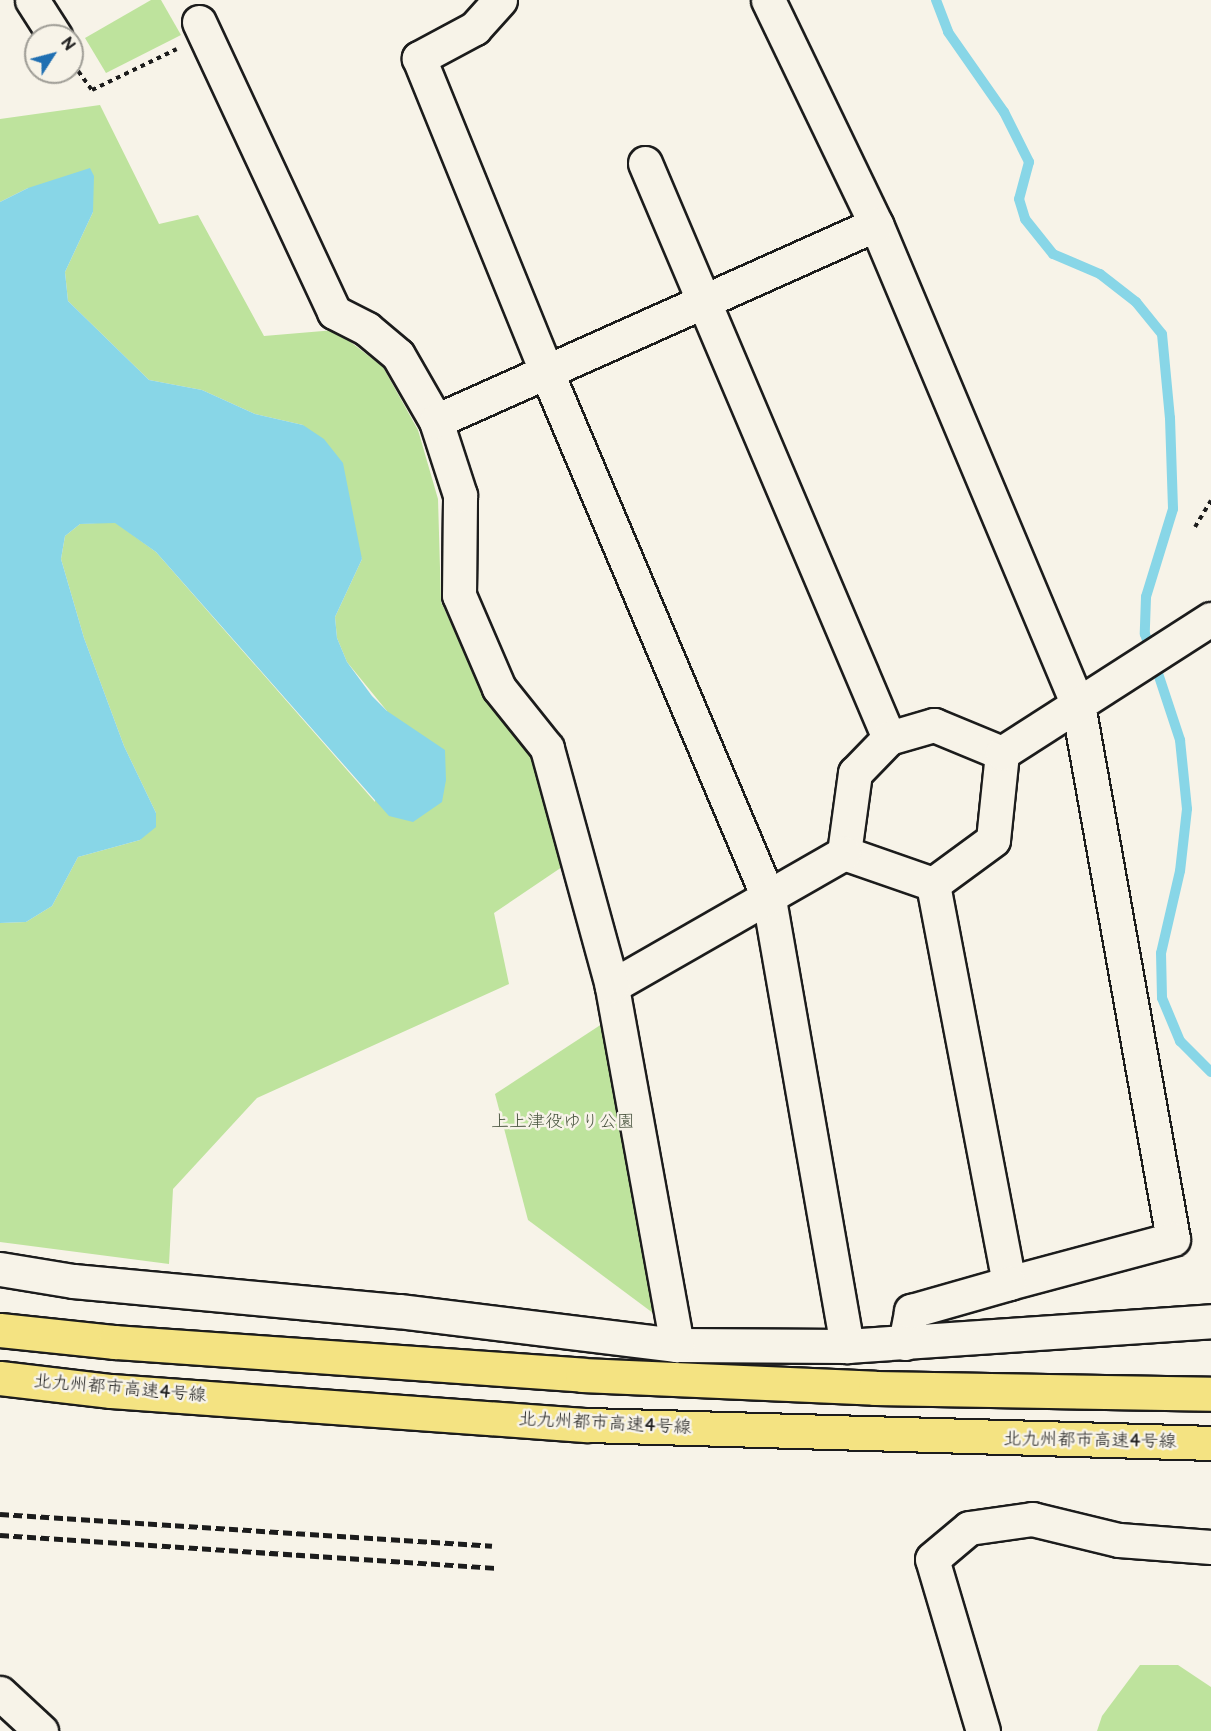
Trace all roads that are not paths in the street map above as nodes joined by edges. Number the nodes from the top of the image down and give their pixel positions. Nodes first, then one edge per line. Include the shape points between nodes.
1 (32, 0) edge
2 (500, 0) edge
3 (768, 0) edge
4 (47, 24) edge
5 (202, 29) road end
6 (645, 163) dead end
7 (876, 224) junction
8 (705, 303) junction
9 (547, 373) junction
10 (436, 421) junction
11 (1211, 619) edge
12 (1078, 705) junction
13 (889, 738) junction
14 (1002, 753) junction
15 (844, 853) junction
16 (933, 884) junction
17 (770, 899) junction
18 (612, 986) junction
19 (0, 1269) edge
20 (1009, 1282) junction
21 (1211, 1321) edge
22 (0, 1330) edge
23 (905, 1343) junction
24 (677, 1345) junction
25 (847, 1346) junction
26 (0, 1378) edge
27 (1211, 1394) edge
28 (1211, 1443) edge
29 (1211, 1547) edge
30 (0, 1694) edge
31 (41, 1731) edge
32 (983, 1731) edge

1 - 4 street
2 - 9 street via 475,28 419,58
3 - 7 street
5 - 10 street via 334,312 367,328 398,355
6 - 8 street
7 - 8 street
7 - 12 street
8 - 9 street
8 - 13 street
9 - 10 street
9 - 17 street
10 - 18 street via 460,495 459,595 499,688 547,748
11 - 12 street
12 - 14 street
12 - 20 street via 1173,1239
13 - 14 street via 934,724
13 - 15 street via 855,773
14 - 16 street via 993,840
15 - 16 street
15 - 17 street
16 - 20 street
17 - 18 street
17 - 25 street
18 - 24 street
19 - 24 street via 73,1281 399,1311
20 - 23 street via 910,1311
21 - 23 street
22 - 27 highway via 115,1342 582,1375 875,1388
23 - 25 street
24 - 25 street
26 - 28 highway, 北九州都市高速4号線 via 111,1391 588,1425
29 - 32 street via 1119,1540 1032,1519 969,1528 932,1559
30 - 31 street

